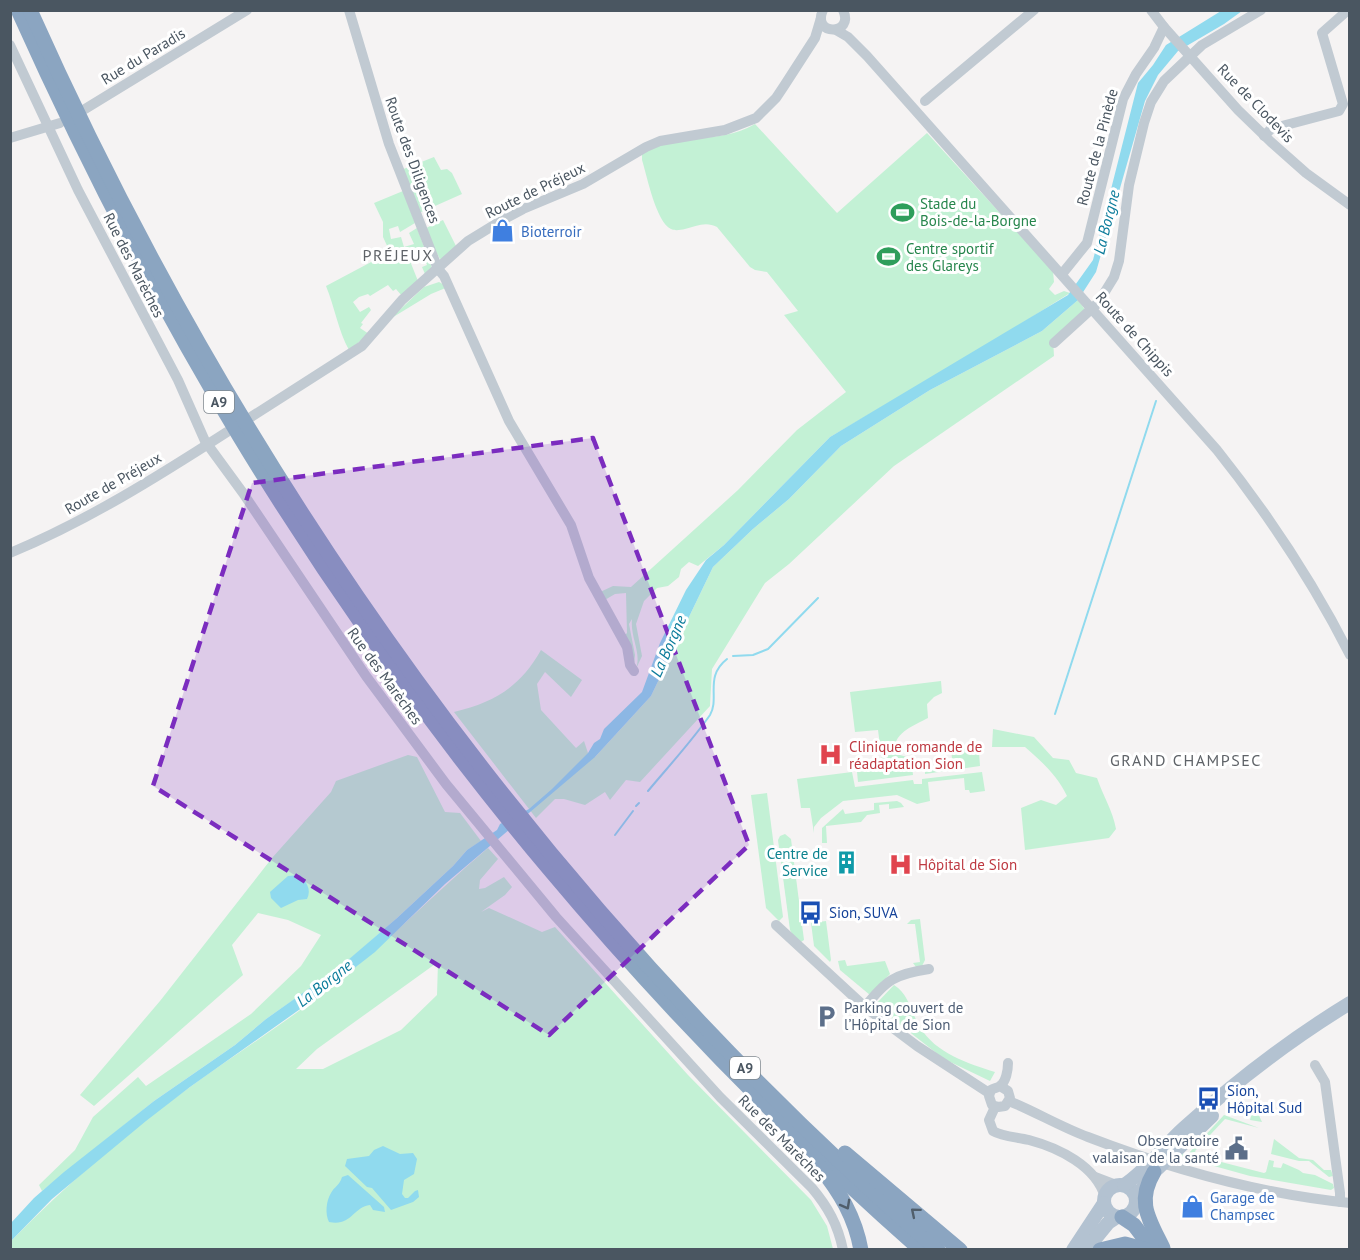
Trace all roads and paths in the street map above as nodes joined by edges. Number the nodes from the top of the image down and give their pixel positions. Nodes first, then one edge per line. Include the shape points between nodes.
1 (18, 10) edge
2 (30, 10) edge
3 (247, 10) edge
4 (350, 10) edge
5 (1034, 10) edge
6 (1151, 10) edge
7 (1261, 10) edge
8 (1348, 10) edge
9 (821, 14) edge
10 (845, 14) edge
11 (1164, 27) junction
12 (835, 30) junction
13 (812, 43) junction
14 (10, 45) edge
15 (1189, 55) junction
16 (867, 56) junction
17 (926, 101) dead end
18 (86, 109) dead end
19 (60, 123) dead end
20 (48, 128) junction
21 (1264, 136) junction
22 (10, 138) edge
23 (1350, 205) edge
24 (438, 269) junction
25 (1062, 274) junction
26 (1054, 343) dead end
27 (251, 417) dead end
28 (227, 432) dead end
29 (207, 444) junction
30 (10, 553) edge
31 (1350, 655) edge
32 (630, 672) dead end
33 (471, 763) junction
34 (562, 876) junction
35 (776, 925) dead end
36 (929, 969) dead end
37 (1350, 1003) edge
38 (865, 1007) junction
39 (1350, 1013) edge
40 (1008, 1063) dead end
41 (742, 1065) junction
42 (1315, 1065) dead end
43 (1000, 1086) junction
44 (989, 1093) junction
45 (1009, 1101) junction
46 (995, 1107) junction
47 (786, 1124) junction
48 (1174, 1145) junction
49 (1083, 1167) junction
50 (1147, 1176) junction
51 (1095, 1177) junction
52 (1120, 1185) junction
53 (1104, 1200) junction
54 (1136, 1201) junction
55 (1345, 1202) edge
56 (1119, 1217) junction
57 (1090, 1225) junction
58 (1160, 1249) edge
59 (843, 1250) edge
60 (861, 1250) edge
61 (921, 1250) edge
62 (938, 1250) edge
63 (960, 1250) edge
64 (1073, 1250) edge
65 (1086, 1250) edge
66 (1100, 1250) edge
67 (1147, 1250) edge

1 - 33 highway, A9 via 132,246 234,427 402,681
2 - 33 highway, A9 via 132,223 226,393 351,590
3 - 18 street, Rue du Paradis
4 - 24 street, Route des Diligences via 389,144
5 - 17 street
6 - 11 street, Rue de Clodevis
7 - 15 street
8 - 21 street via 1322,33 1343,104 1339,111 1271,129
9 - 12 street, Route de Chippis via 825,27
9 - 13 street, Route de Préjeux
10 - 12 street, Route de Chippis via 843,26
10 - 16 street, Route de Chippis
11 - 15 street, Rue de Clodevis
11 - 25 street, Route de la Pinède via 1123,99 1087,243
12 - 13 street, Route de Préjeux
12 - 16 street, Route de Chippis
13 - 24 street, Route de Préjeux via 776,98 756,118 725,130 672,137 646,147 583,184 499,222 468,241
14 - 20 street, Rue des Marèches
15 - 21 street, Rue de Clodevis
15 - 26 street via 1164,81 1151,102 1129,185 1114,277 1098,303
16 - 25 street, Route de Chippis
19 - 20 street
20 - 22 street
20 - 29 street, Rue des Marèches
21 - 23 street, Rue de Clodevis
24 - 27 street, Route de Préjeux via 402,300 362,346
24 - 32 street, Route des Diligences via 509,421 571,525 589,578 627,647
25 - 31 street, Route de Chippis via 1246,488 1295,558
28 - 29 street, Route de Préjeux
29 - 30 street, Route de Préjeux via 134,491 49,537
29 - 59 street, Rue des Marèches via 360,668 446,784 663,1037 825,1203
33 - 34 highway, A9
34 - 41 highway, A9
34 - 47 highway, A9 via 641,974
35 - 38 street
36 - 38 street via 895,978
37 - 48 main road via 1276,1053
38 - 44 street
39 - 48 main road via 1262,1072
40 - 43 street
41 - 62 highway, A9
63 -> 41 highway
42 - 55 street via 1325,1082 1340,1193
43 - 44 street
43 - 45 street via 1008,1091
44 - 46 street
45 - 46 street via 1005,1106
45 - 55 street via 1087,1137 1179,1168 1285,1194
46 - 49 street via 989,1122 995,1132 1041,1144
47 -> 60 highway via 847,1206
47 - 61 highway, A9
48 - 50 main road
49 - 51 street
49 - 57 street via 1097,1191
50 - 52 main road
50 - 54 main road
50 - 58 highway via 1145,1208
51 - 52 street
51 - 53 street
52 - 53 main road via 1110,1188
52 - 54 main road via 1132,1189
53 - 56 main road via 1108,1211
53 - 57 main road
54 - 56 main road via 1132,1212
54 - 58 highway
56 - 58 highway
56 - 65 main road via 1108,1223
57 - 64 main road
66 - 67 highway via 1125,1244

